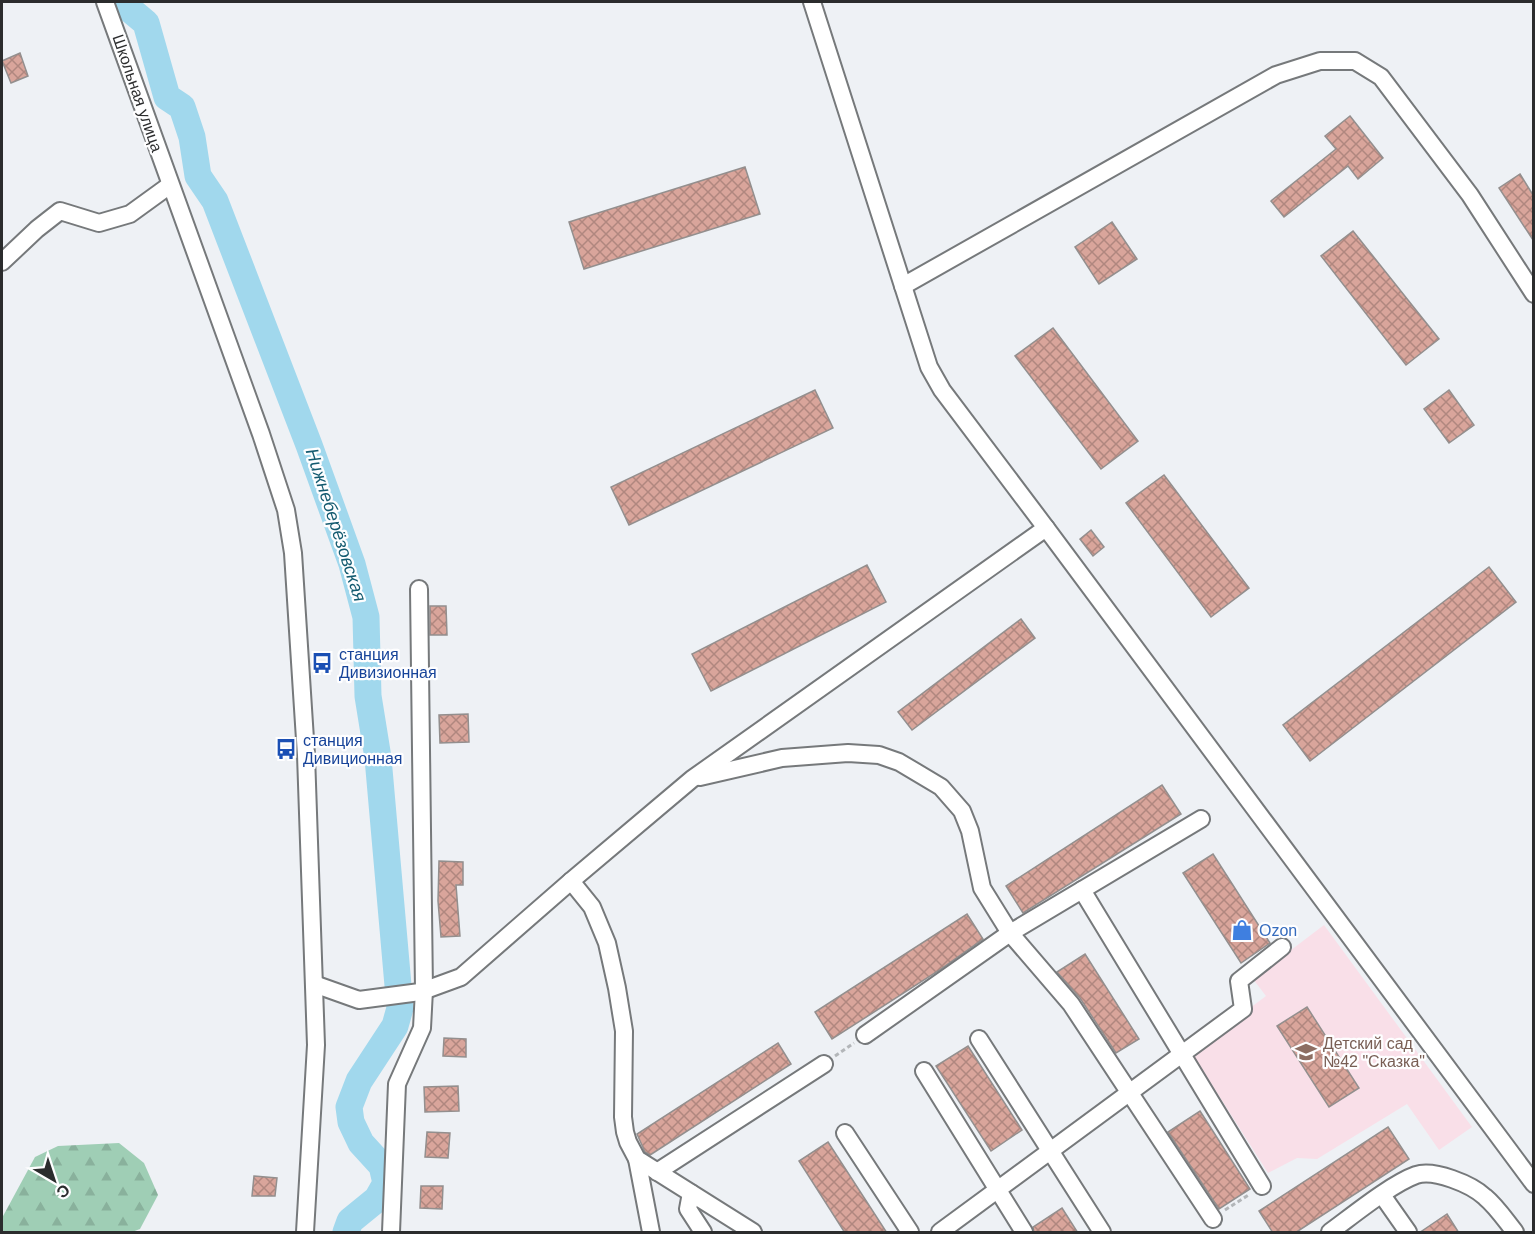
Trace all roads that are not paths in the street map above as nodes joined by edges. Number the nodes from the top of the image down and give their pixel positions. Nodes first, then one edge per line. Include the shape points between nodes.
1 (105, 2) edge
2 (812, 2) edge
3 (170, 185) junction
4 (2, 262) edge
5 (903, 286) junction
6 (1533, 294) edge
7 (1046, 528) junction
8 (419, 589) dead end
9 (692, 779) junction
10 (1201, 819) dead end
11 (571, 881) junction
12 (1082, 890) junction
13 (1010, 933) junction
14 (1282, 947) dead end
15 (314, 984) junction
16 (424, 990) junction
17 (865, 1035) road end
18 (979, 1039) dead end
19 (1183, 1053) junction
20 (824, 1064) road end
21 (924, 1071) dead end
22 (1130, 1093) junction
23 (845, 1133) dead end
24 (1050, 1151) junction
25 (637, 1160) junction
26 (657, 1172) junction
27 (1533, 1184) edge
28 (1262, 1186) road end
29 (998, 1190) junction
30 (691, 1192) junction
31 (1382, 1195) junction
32 (1213, 1219) road end
33 (1351, 1227) edge
34 (305, 1233) edge
35 (391, 1233) edge
36 (651, 1233) edge
37 (703, 1233) edge
38 (753, 1233) edge
39 (910, 1233) edge
40 (940, 1233) edge
41 (1024, 1233) edge
42 (1102, 1233) edge
43 (1330, 1233) edge
44 (1408, 1233) edge
45 (1515, 1233) edge

1 - 3 street, Школьная улица
2 - 5 street
3 - 4 street via 130,214 99,223 60,211
3 - 15 street, Школьная улица via 286,510 293,553 306,755
5 - 6 street via 1276,75 1320,61 1355,61 1382,76 1470,195
5 - 7 street via 929,367 942,390
7 - 9 street
7 - 27 street
8 - 16 street
9 - 11 street
9 - 13 street via 814,754 879,755 899,762 941,787 962,811 982,888
10 - 12 street
11 - 16 street via 461,977
11 - 25 street via 592,907 607,943 624,1031 623,1117
12 - 13 street
12 - 19 street
13 - 17 street
13 - 22 street via 1071,1004
14 - 19 street via 1239,981 1243,1009
15 - 16 street via 359,1000
15 - 34 street, Школьная улица via 316,1045
16 - 35 street via 422,1028 397,1084
18 - 24 street
19 - 22 street
19 - 28 street
20 - 26 street
21 - 29 street
22 - 24 street
22 - 32 street
23 - 39 street
24 - 29 street
24 - 42 street
25 - 26 street
25 - 36 street
26 - 30 street
29 - 40 street
29 - 41 street
30 - 37 street via 687,1209
30 - 38 street
31 - 33 street
31 - 44 street
31 - 45 street via 1418,1174 1458,1181 1487,1198
33 - 43 street

